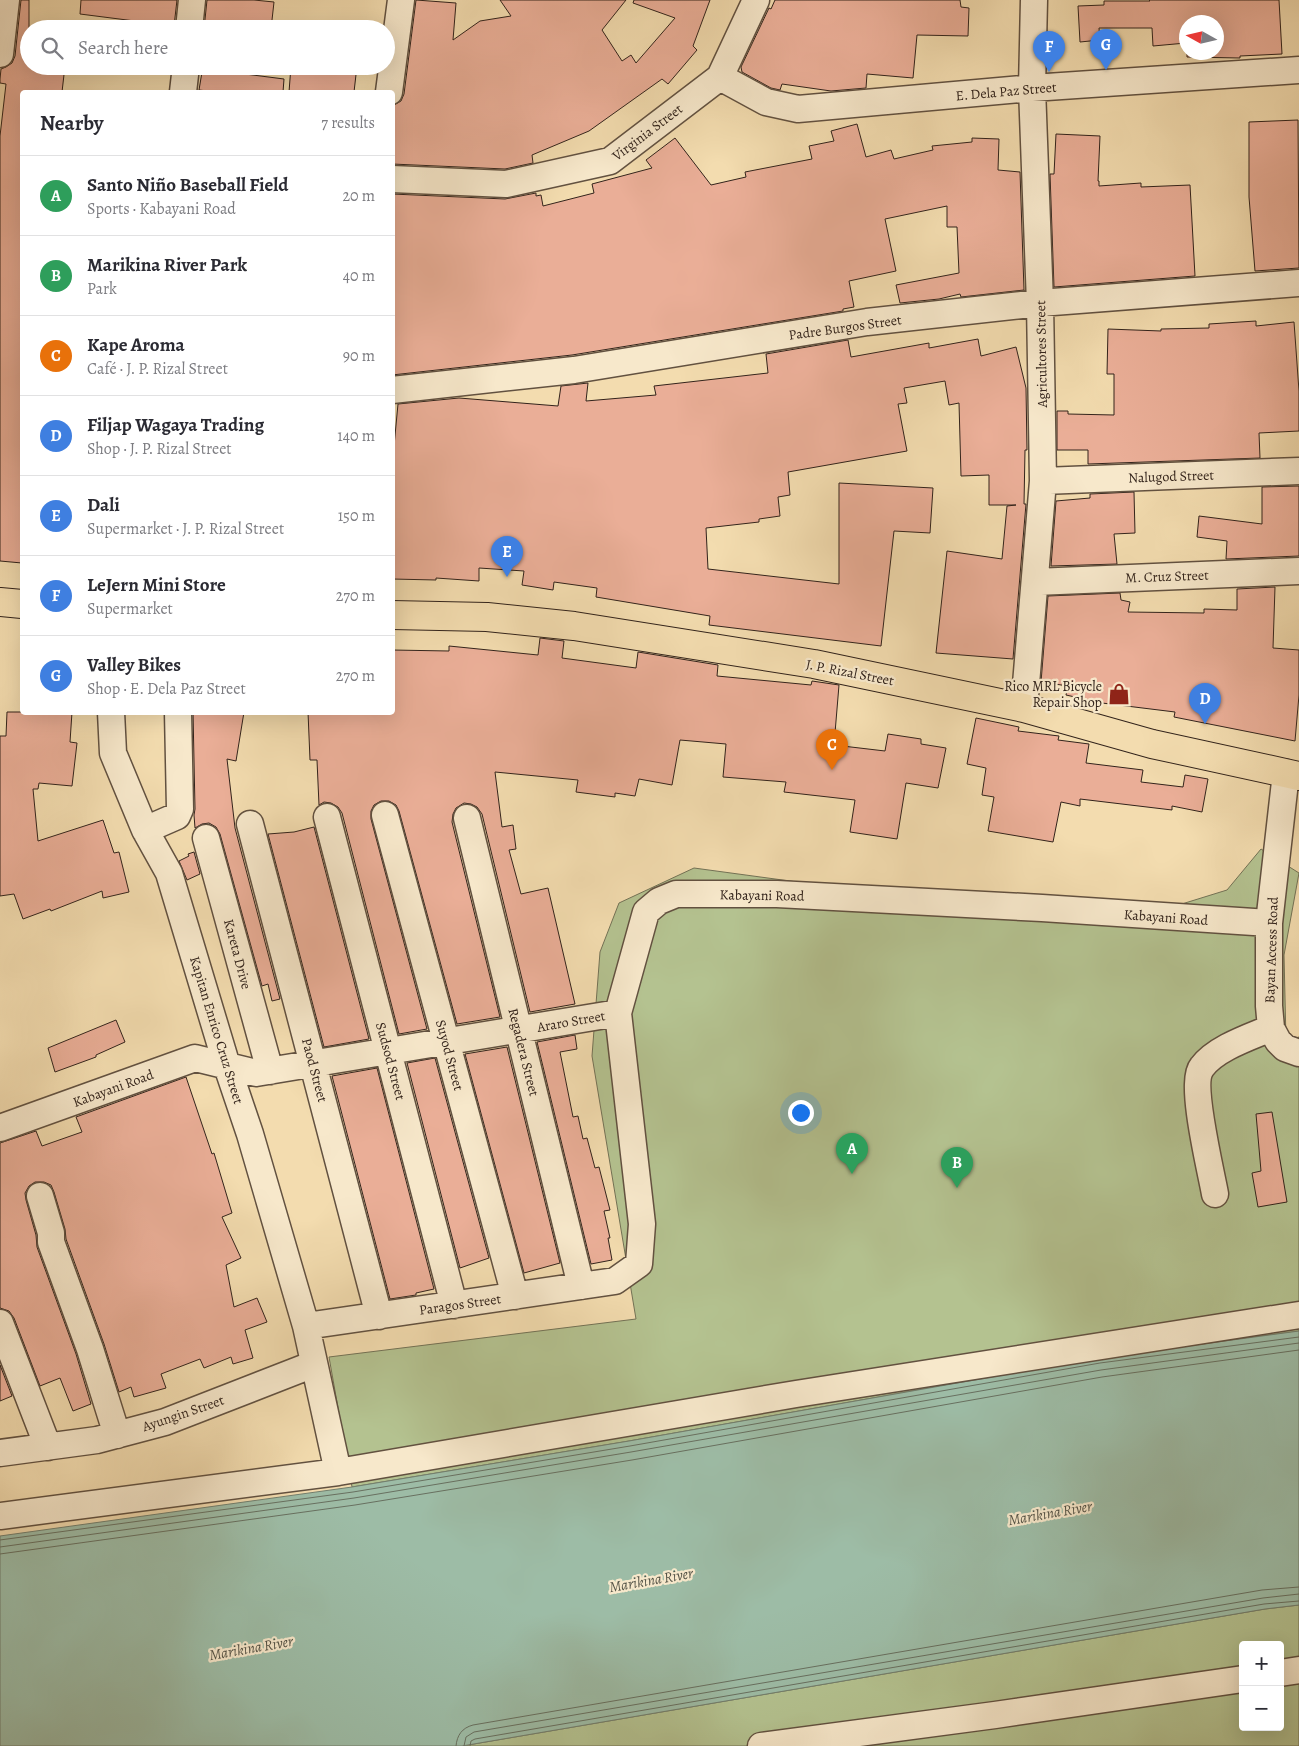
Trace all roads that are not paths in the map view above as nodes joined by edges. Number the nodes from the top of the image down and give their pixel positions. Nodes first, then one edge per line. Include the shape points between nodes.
1 (6, 0) edge
2 (192, 0) edge
3 (401, 0) edge
4 (756, 0) edge
5 (1034, 0) edge
6 (190, 20) edge
7 (395, 46) edge
8 (0, 54) edge
9 (1299, 70) edge
10 (185, 75) edge
11 (391, 75) edge
12 (720, 77) junction
13 (1032, 88) junction
14 (183, 90) edge
15 (389, 90) edge
16 (395, 179) edge
17 (1299, 283) edge
18 (1040, 303) junction
19 (395, 390) edge
20 (1299, 471) edge
21 (1043, 480) junction
22 (1299, 571) edge
23 (1035, 582) junction
24 (0, 602) edge
25 (20, 604) edge
26 (395, 615) edge
27 (1024, 708) junction
28 (111, 715) edge
29 (178, 715) edge
30 (1292, 774) edge
31 (385, 815) dead end
32 (327, 817) dead end
33 (467, 818) dead end
34 (250, 824) dead end
35 (145, 830) junction
36 (206, 838) dead end
37 (1269, 923) junction
38 (618, 1013) junction
39 (1271, 1028) junction
40 (519, 1030) junction
41 (447, 1042) junction
42 (388, 1051) junction
43 (1299, 1053) edge
44 (313, 1063) junction
45 (227, 1066) junction
46 (270, 1071) junction
47 (0, 1128) edge
48 (1215, 1194) dead end
49 (40, 1196) dead end
50 (615, 1281) joint
51 (581, 1286) junction
52 (515, 1296) junction
53 (454, 1305) junction
54 (1299, 1315) edge
55 (379, 1316) junction
56 (0, 1323) edge
57 (306, 1326) junction
58 (313, 1358) junction
59 (117, 1434) junction
60 (48, 1447) junction
61 (0, 1453) edge
62 (338, 1472) junction
63 (0, 1516) edge
64 (1299, 1670) edge
65 (1284, 1672) edge
66 (1239, 1679) edge
67 (761, 1746) edge

1 - 8 street
2 - 6 street
3 - 7 street
4 - 12 street, Virginia Street
5 - 13 street, Agricultores Street
9 - 13 street, E. Dela Paz Street
10 - 14 street
11 - 15 street
12 - 13 street, E. Dela Paz Street via 766,102 798,110
12 - 16 street, Virginia Street via 610,161 506,184
13 - 18 street, Agricultores Street
17 - 18 street, Padre Burgos Street
18 - 19 street, Padre Burgos Street via 867,322 574,370
18 - 21 street, Agricultores Street
20 - 21 street, Nalugod Street
21 - 23 street, Agricultores Street
22 - 23 street, M. Cruz Street
23 - 27 street, Agricultores Street
24 - 25 main road
26 - 27 main road, J. P. Rizal Street via 487,617 574,626 814,664
27 - 30 main road, J. P. Rizal Street via 1152,744
28 - 35 street, Kapitan Enrico Cruz Street via 113,753
29 - 35 street via 180,808 176,816
30 - 37 street, Bayan Access Road
31 - 41 street, Suyod Street
32 - 42 street, Sudsod Street
33 - 40 street, Regadera Street
34 - 44 street, Paod Street
35 - 45 street, Kapitan Enrico Cruz Street via 169,873
36 - 46 street, Kareta Drive
37 - 38 street, Kabayani Road via 777,894 676,894 659,901 646,912
37 - 39 street, Bayan Access Road
38 - 40 street, Araro Street
38 - 50 street, Kabayani Road via 642,1224 640,1264
39 - 43 street via 1285,1048
39 - 48 street via 1228,1047 1210,1059 1198,1073 1201,1122
40 - 41 street, Araro Street
40 - 51 street, Regadera Street
41 - 42 street, Araro Street
41 - 52 street, Suyod Street
42 - 44 street, Araro Street
42 - 53 street, Sudsod Street
44 - 46 street, Araro Street
44 - 55 street, Paod Street
45 - 46 street, Araro Street via 256,1074
45 - 47 street, Kabayani Road via 195,1058
45 - 57 street, Kapitan Enrico Cruz Street
49 - 59 street via 51,1242
50 - 51 street, Paragos Street
51 - 52 street, Paragos Street
52 - 53 street, Paragos Street
53 - 55 street, Paragos Street
54 - 62 street via 806,1392
55 - 57 street, Paragos Street
56 - 60 street
57 - 58 street, Kapitan Enrico Cruz Street
58 - 59 street, Ayungin Street via 165,1422
58 - 62 street, Kapitan Enrico Cruz Street
59 - 60 street, Ayungin Street
60 - 61 street, Ayungin Street
62 - 63 street
64 - 65 street
66 - 67 street

